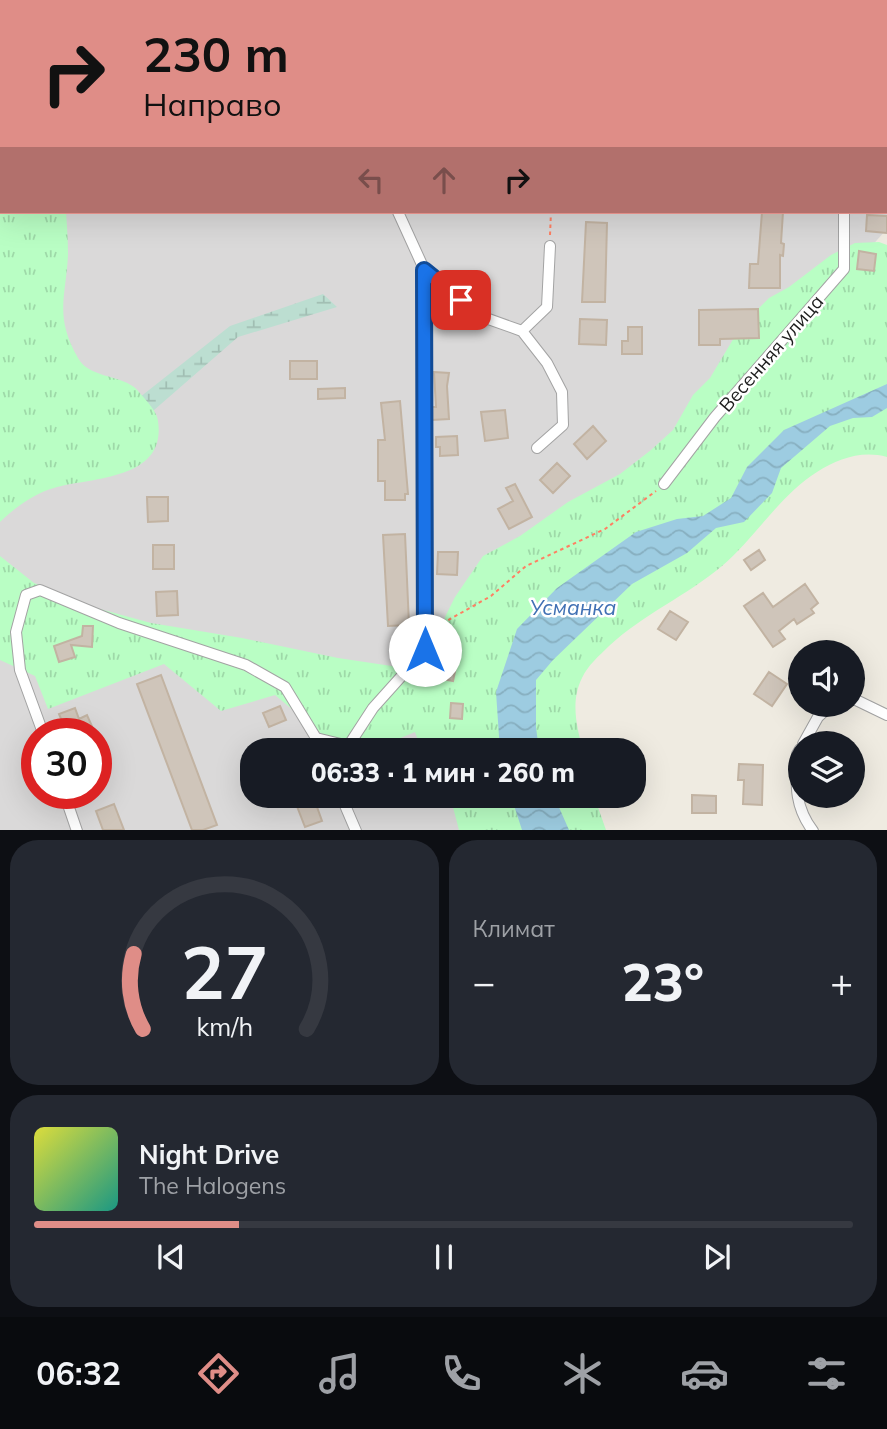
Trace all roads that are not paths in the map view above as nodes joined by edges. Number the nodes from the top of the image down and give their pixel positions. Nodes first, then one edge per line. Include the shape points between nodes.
1 (399, 214) edge
2 (844, 214) edge
3 (550, 246) road end
4 (424, 270) junction
5 (522, 331) junction
6 (537, 448) dead end
7 (664, 484) road end
8 (865, 704) edge
9 (887, 715) edge
10 (38, 718) edge
11 (316, 738) edge
12 (354, 738) edge
13 (346, 808) edge
14 (800, 808) edge
15 (69, 809) edge
16 (77, 830) edge
17 (356, 830) edge
18 (812, 830) edge

1 - 4 street
2 - 7 street, Весенняя улица via 844,269 715,417
3 - 5 street via 547,307
4 - 5 street via 480,316
4 - 12 street via 425,650 373,708
5 - 6 street via 562,392 564,425
8 - 9 street
10 - 11 street via 20,670 16,632 26,595 40,590 118,623 246,665 285,687
13 - 17 street
14 - 18 street
15 - 16 street

